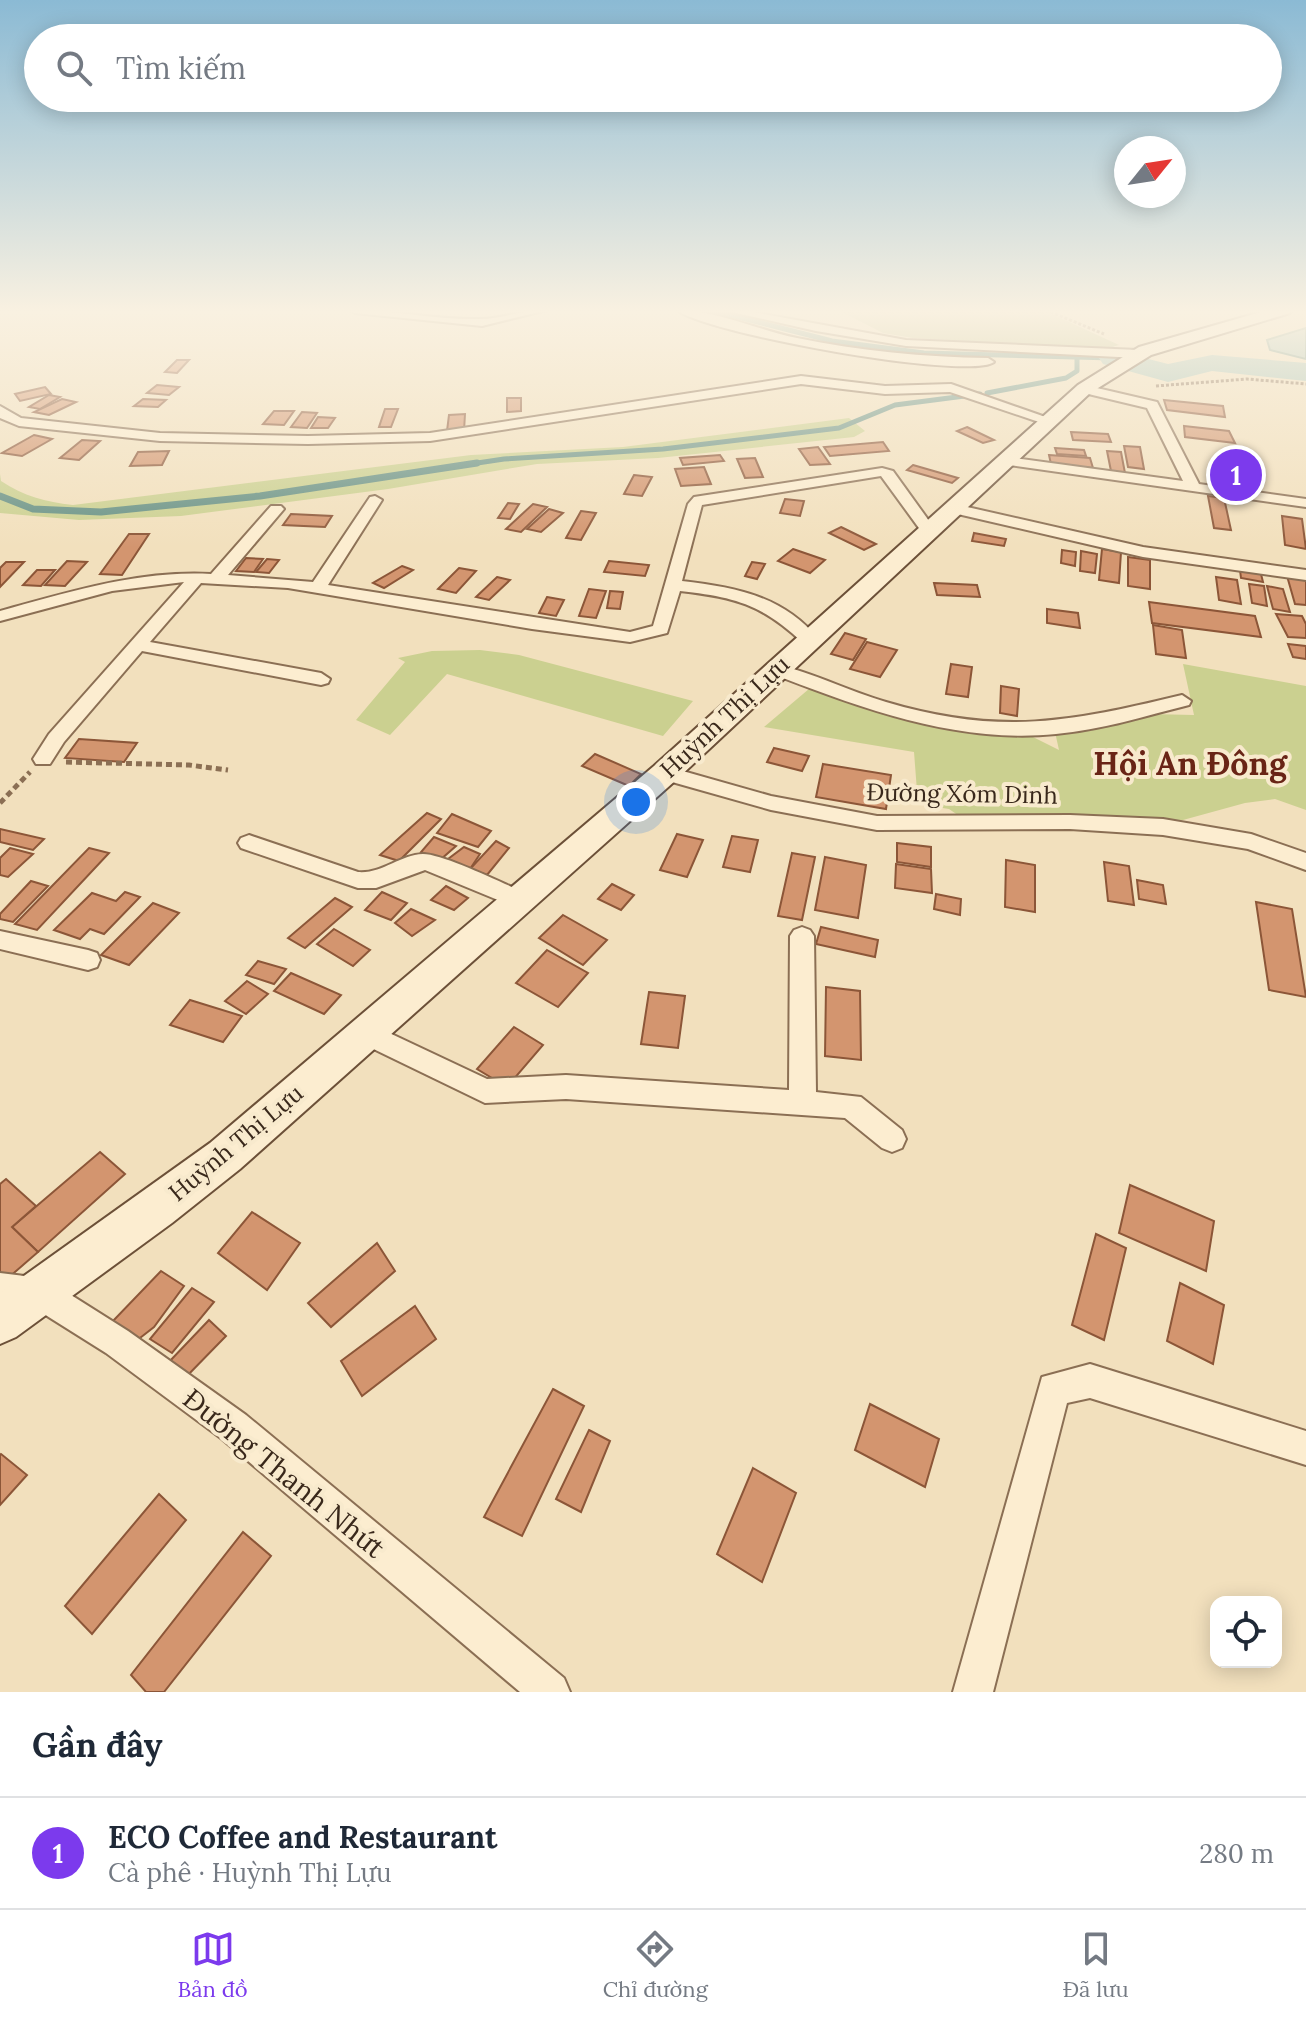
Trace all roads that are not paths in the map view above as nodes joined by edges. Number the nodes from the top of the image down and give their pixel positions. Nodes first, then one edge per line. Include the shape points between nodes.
1 (742, 389) edge
2 (877, 389) edge
3 (907, 389) edge
4 (955, 389) edge
5 (1084, 389) joint
6 (0, 410) edge
7 (1047, 420) junction
8 (1007, 461) junction
9 (1193, 486) junction
10 (375, 500) dead end
11 (1306, 503) edge
12 (276, 509) dead end
13 (954, 509) junction
14 (929, 532) junction
15 (1306, 575) edge
16 (206, 578) junction
17 (672, 585) junction
18 (318, 588) junction
19 (0, 616) edge
20 (809, 639) junction
21 (137, 645) junction
22 (776, 669) junction
23 (321, 679) dead end
24 (1182, 701) dead end
25 (43, 759) road end
26 (665, 773) junction
27 (249, 843) dead end
28 (1306, 862) edge
29 (520, 900) junction
30 (802, 936) dead end
31 (0, 940) edge
32 (88, 960) dead end
33 (366, 1033) junction
34 (803, 1101) junction
35 (892, 1139) dead end
36 (0, 1289) edge
37 (41, 1294) junction
38 (0, 1321) edge
39 (1306, 1448) edge
40 (550, 1692) edge
41 (973, 1692) edge

1 - 6 street via 459,434 400,438 116,434 19,422
2 - 3 street
4 - 7 street
5 - 7 street, Huỳnh Thị Lựu
5 - 9 street via 1152,405
7 - 8 street, Huỳnh Thị Lựu
8 - 9 street
8 - 13 street, Huỳnh Thị Lựu
9 - 11 street
10 - 18 street
12 - 16 street
13 - 14 street, Huỳnh Thị Lựu
13 - 15 street via 1143,552
14 - 17 street via 882,472 707,498 695,504
14 - 20 street, Huỳnh Thị Lựu
16 - 18 street
16 - 19 street via 111,586
16 - 21 street
17 - 18 street via 661,629 630,637
17 - 20 street via 735,592 762,601 785,613
20 - 22 street, Huỳnh Thị Lựu
21 - 23 street
21 - 25 street
22 - 24 street via 881,709 969,725 1076,725
22 - 26 street, Huỳnh Thị Lựu
26 - 28 street, Đường Xóm Dinh via 771,803 877,823 1163,827 1251,842
26 - 29 street, Huỳnh Thị Lựu
27 - 29 street via 358,880 382,878 413,862 427,862
29 - 33 street, Huỳnh Thị Lựu
30 - 34 street
31 - 32 street
33 - 34 street via 485,1091 566,1087
33 - 37 street, Huỳnh Thị Lựu via 196,1180
34 - 35 street via 851,1106
36 - 37 street, Đường Thanh Nhứt
37 - 38 street, Huỳnh Thị Lựu
37 - 40 street, Đường Thanh Nhứt via 234,1427
39 - 41 street via 1090,1381 1054,1389

